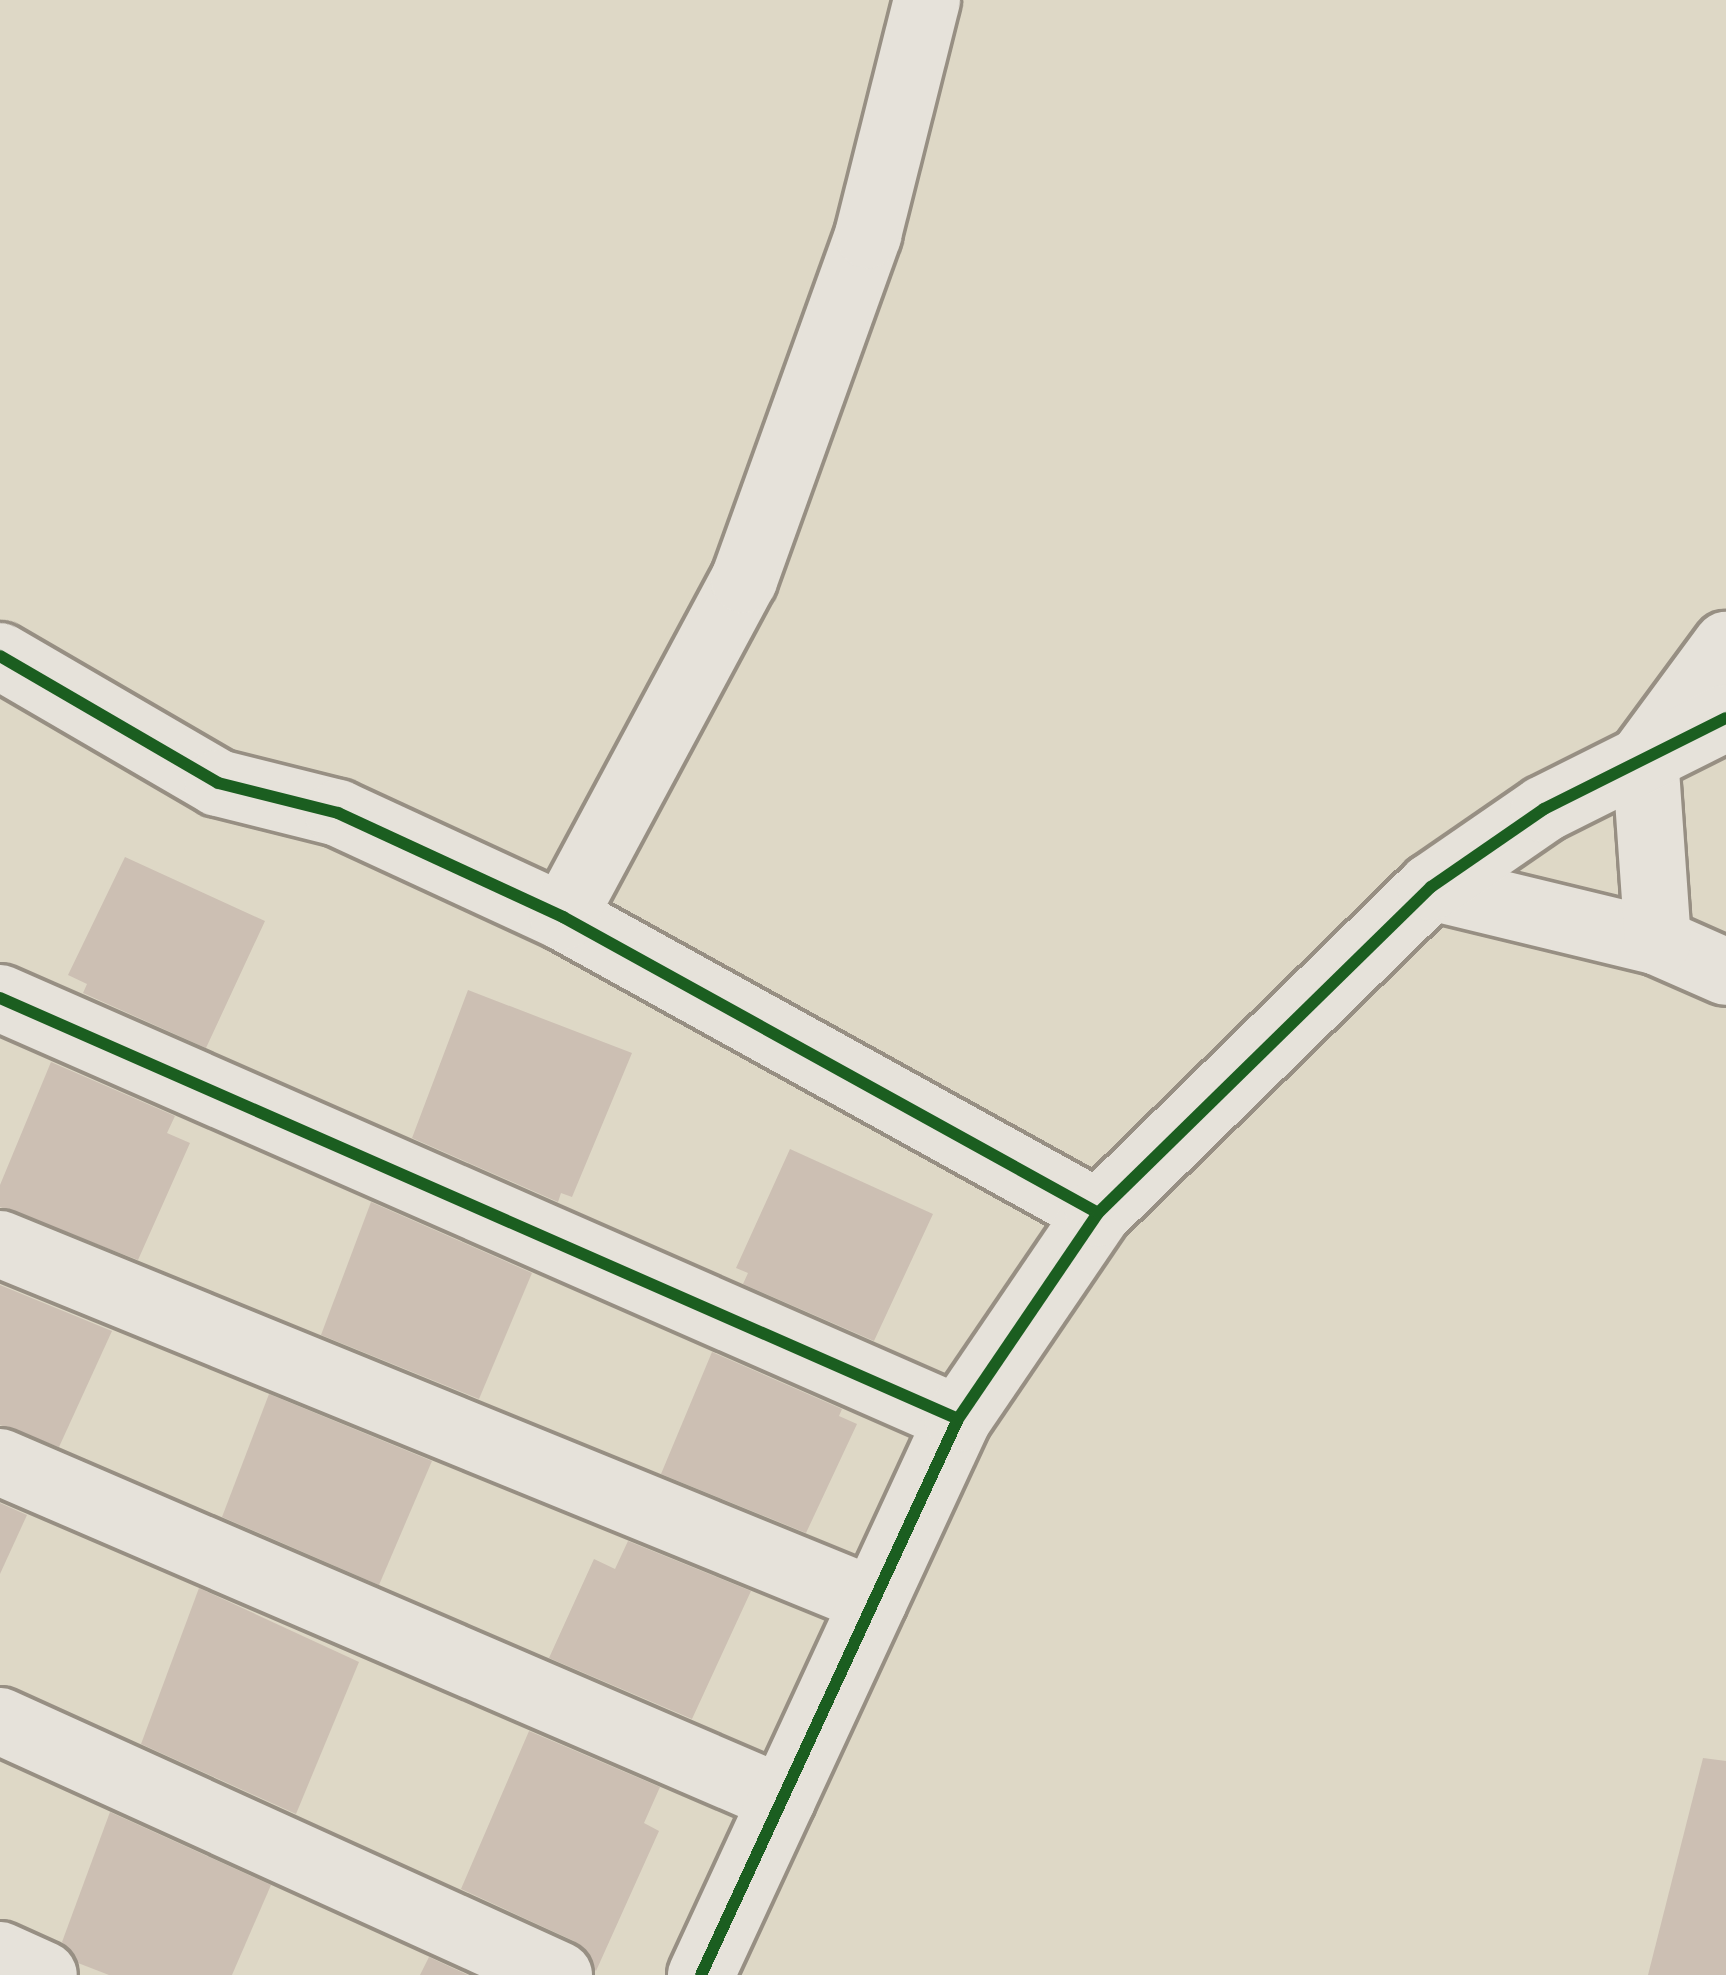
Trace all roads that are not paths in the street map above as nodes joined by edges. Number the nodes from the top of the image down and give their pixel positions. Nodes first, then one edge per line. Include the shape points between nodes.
1 (927, 0) edge
2 (1726, 645) edge
3 (0, 656) edge
4 (1726, 718) edge
5 (1645, 755) junction
6 (1430, 887) junction
7 (563, 917) junction
8 (1658, 942) junction
9 (1726, 972) edge
10 (0, 998) edge
11 (1098, 1213) junction
12 (0, 1244) edge
13 (958, 1419) junction
14 (0, 1462) edge
15 (874, 1601) junction
16 (0, 1720) edge
17 (782, 1799) junction
18 (0, 1955) edge
19 (44, 1975) edge
20 (559, 1975) edge
21 (701, 1975) edge

1 - 7 street via 868,235 744,580
2 - 5 street
3 - 7 street via 218,783 338,813
4 - 5 street
5 - 6 street via 1544,809
5 - 8 street
6 - 8 street
6 - 11 street
7 - 11 street
8 - 9 street
10 - 13 street
11 - 13 street
12 - 15 street
13 - 15 street
14 - 17 street
15 - 17 street
16 - 20 street
17 - 21 street
18 - 19 street

